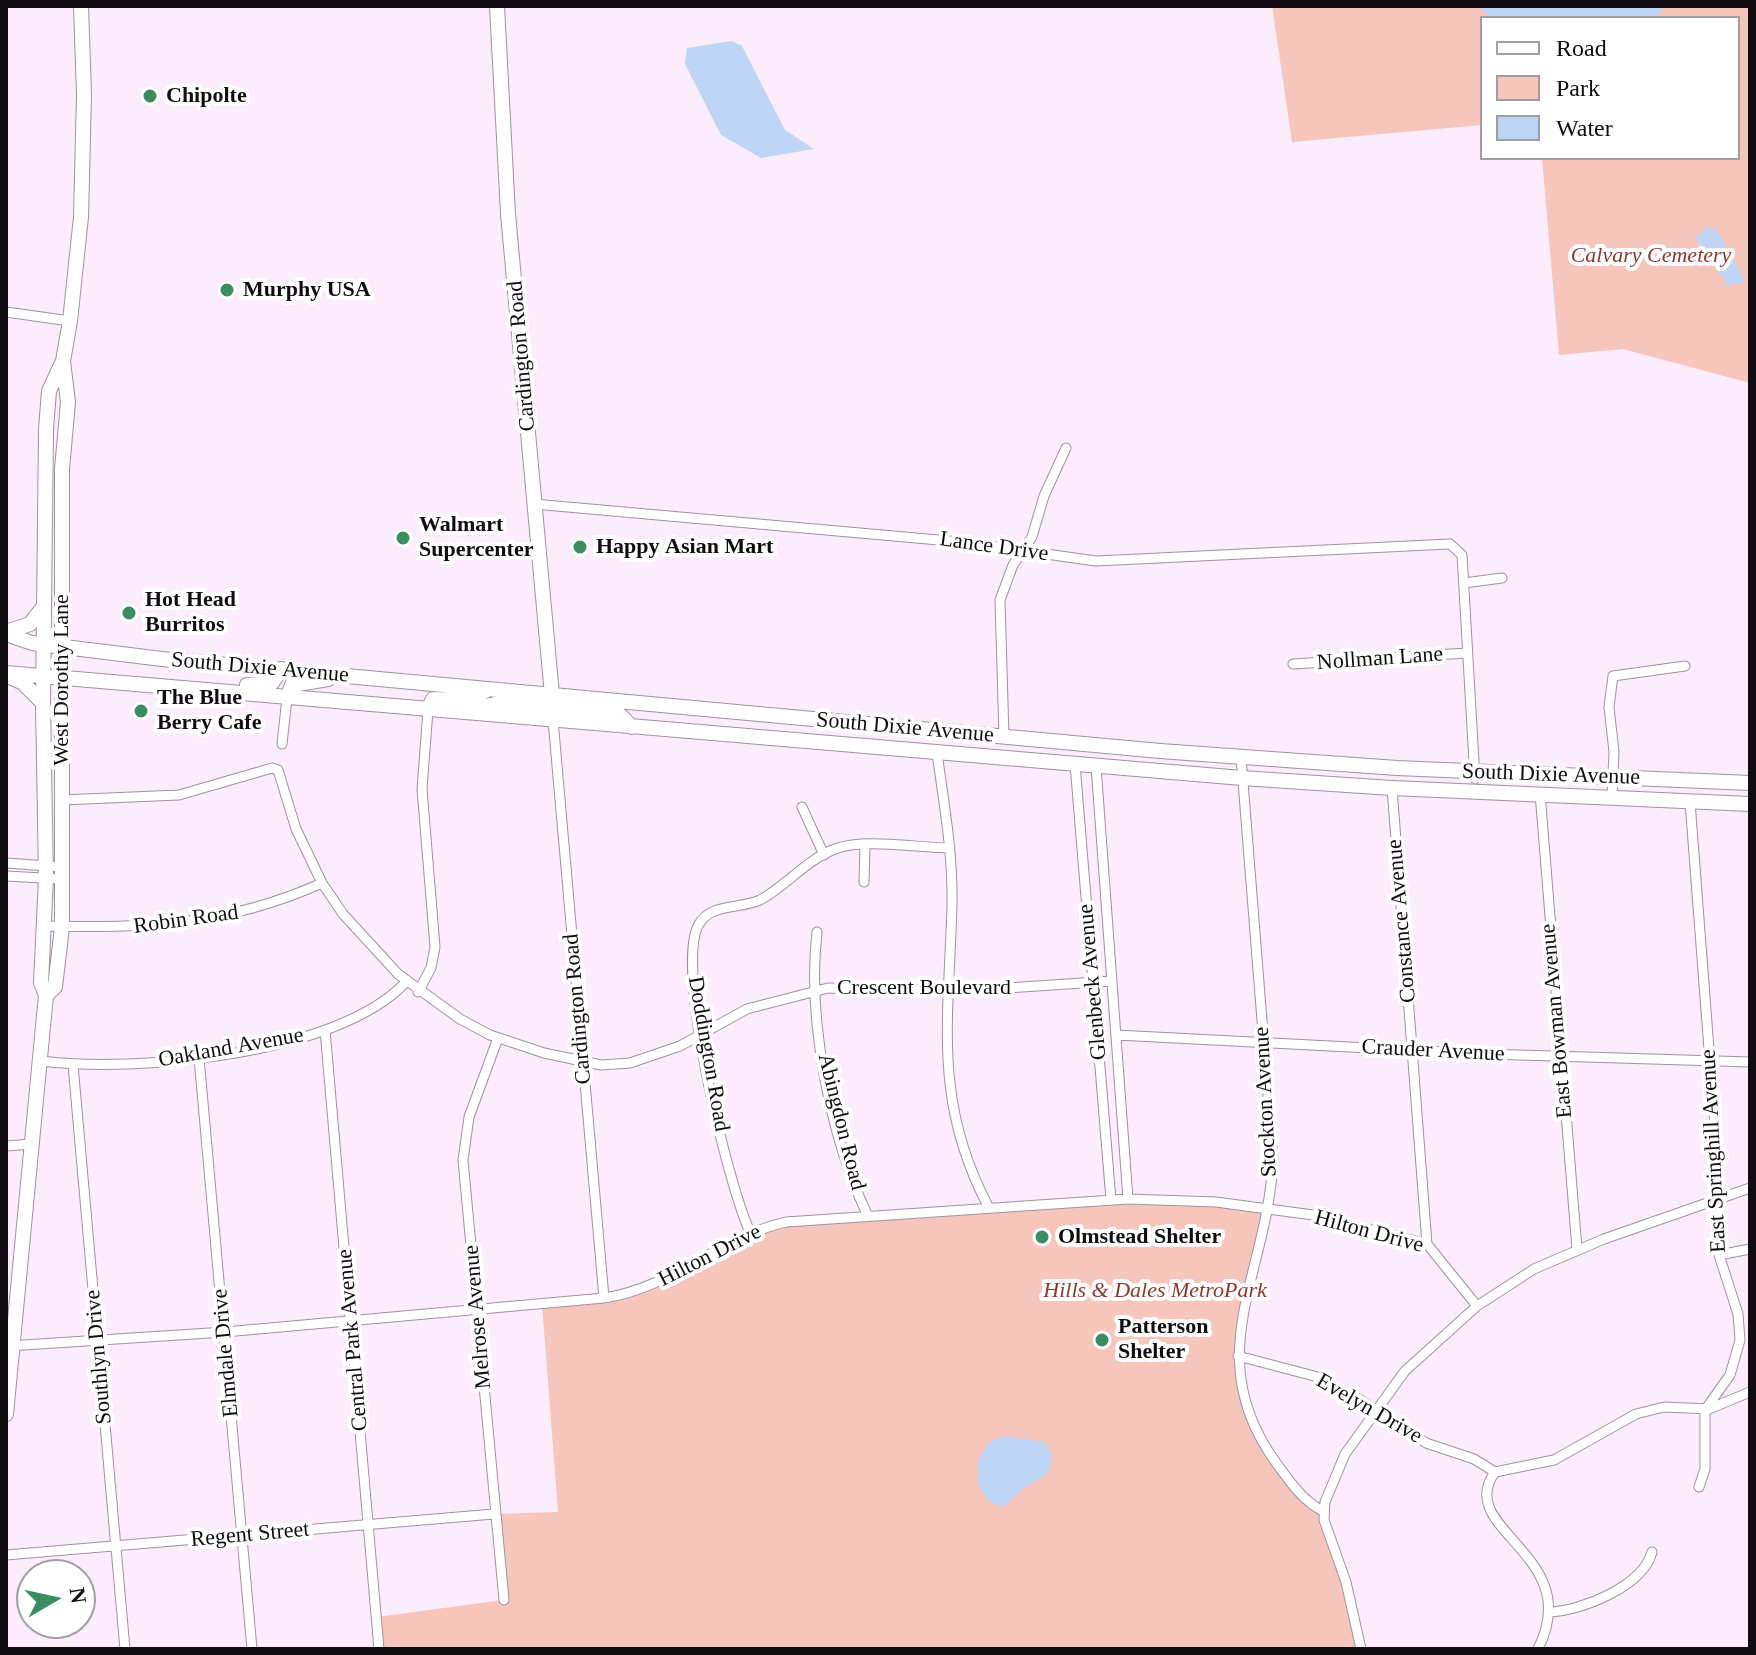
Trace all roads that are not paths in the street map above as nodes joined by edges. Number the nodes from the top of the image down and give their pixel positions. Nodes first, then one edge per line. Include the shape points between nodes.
1 (81, 6) edge
2 (497, 6) edge
3 (6, 312) edge
4 (70, 321) junction
5 (63, 361) junction
6 (1066, 448) dead end
7 (534, 504) junction
8 (1024, 550) junction
9 (1502, 578) dead end
10 (1464, 583) junction
11 (44, 605) junction
12 (63, 614) junction
13 (6, 633) edge
14 (45, 644) junction
15 (62, 645) junction
16 (103, 650) junction
17 (1467, 653) junction
18 (1293, 664) dead end
19 (1685, 666) dead end
20 (281, 669) junction
21 (6, 674) edge
22 (44, 676) junction
23 (344, 676) junction
24 (62, 678) junction
25 (395, 682) junction
26 (187, 687) junction
27 (488, 691) junction
28 (287, 698) junction
29 (43, 703) junction
30 (552, 707) junction
31 (428, 710) junction
32 (1004, 737) junction
33 (282, 744) dead end
34 (937, 753) junction
35 (1241, 757) junction
36 (1075, 764) junction
37 (1096, 766) junction
38 (1474, 776) junction
39 (1612, 777) junction
40 (1242, 778) junction
41 (1750, 783) edge
42 (1392, 788) junction
43 (1414, 789) junction
44 (1546, 793) junction
45 (1612, 797) junction
46 (62, 800) junction
47 (1690, 802) junction
48 (1750, 804) edge
49 (802, 807) dead end
50 (865, 846) junction
51 (950, 848) junction
52 (824, 855) junction
53 (6, 863) edge
54 (46, 872) junction
55 (62, 873) junction
56 (6, 876) edge
57 (864, 882) dead end
58 (322, 883) junction
59 (44, 926) junction
60 (62, 927) junction
61 (817, 932) dead end
62 (1112, 981) junction
63 (406, 982) junction
64 (1093, 983) junction
65 (816, 990) junction
66 (947, 991) junction
67 (418, 992) junction
68 (46, 995) junction
69 (325, 1030) junction
70 (701, 1035) junction
71 (1116, 1035) junction
72 (498, 1038) junction
73 (1263, 1042) junction
74 (1412, 1050) junction
75 (1560, 1055) junction
76 (199, 1058) junction
77 (41, 1061) junction
78 (1709, 1061) junction
79 (583, 1062) junction
80 (1750, 1062) edge
81 (73, 1065) junction
82 (32, 1144) junction
83 (6, 1146) edge
84 (1750, 1188) edge
85 (1128, 1199) junction
86 (1111, 1200) junction
87 (1719, 1201) junction
88 (989, 1208) junction
89 (1267, 1210) junction
90 (867, 1214) junction
91 (750, 1232) junction
92 (1427, 1244) junction
93 (1577, 1249) junction
94 (1750, 1249) edge
95 (1719, 1255) junction
96 (604, 1298) junction
97 (1477, 1306) junction
98 (478, 1310) junction
99 (351, 1321) junction
100 (225, 1332) junction
101 (99, 1342) junction
102 (10, 1346) edge
103 (1238, 1356) junction
104 (1750, 1392) edge
105 (1375, 1410) junction
106 (1705, 1410) junction
107 (6, 1414) edge
108 (1495, 1472) junction
109 (1699, 1487) dead end
110 (1323, 1511) junction
111 (494, 1514) junction
112 (370, 1523) junction
113 (242, 1536) junction
114 (116, 1546) junction
115 (1652, 1552) dead end
116 (6, 1555) edge
117 (504, 1600) dead end
118 (1549, 1612) junction
119 (125, 1649) edge
120 (252, 1649) edge
121 (379, 1649) edge
122 (1361, 1649) edge
123 (1538, 1649) edge

1 - 4 main road, West Dorothy Lane via 84,149
2 - 7 main road, Cardington Road
3 - 4 street
4 - 5 main road, West Dorothy Lane
5 - 11 main road, West Dorothy Lane via 49,391
5 - 12 main road, West Dorothy Lane via 68,402 62,469
6 - 8 street
7 - 8 street, Lance Drive
7 - 30 main road, Cardington Road
8 - 10 street, Lance Drive via 1117,561 1455,546 1462,555
8 - 32 street via 1008,574 1000,600
9 - 10 street
10 - 17 street
11 - 13 main road via 30,624
11 - 14 main road, West Dorothy Lane
12 - 15 main road, West Dorothy Lane
12 - 16 main road via 71,635
13 - 14 main road, South Dixie Avenue
14 - 15 main road, South Dixie Avenue
14 - 22 main road, West Dorothy Lane
15 - 16 main road, South Dixie Avenue
15 - 24 main road, West Dorothy Lane
16 - 20 main road, South Dixie Avenue
17 - 18 street, Nollman Lane
17 - 38 street
19 - 39 street via 1613,676
20 - 23 main road, South Dixie Avenue
20 - 26 main road via 278,679 264,686
21 - 22 main road, South Dixie Avenue
21 - 29 main road
22 - 24 main road, South Dixie Avenue
22 - 29 main road, West Dorothy Lane
23 - 25 main road, South Dixie Avenue
23 - 28 main road via 292,685
24 - 26 main road, South Dixie Avenue
24 - 46 main road, West Dorothy Lane
25 - 27 main road, South Dixie Avenue
25 - 31 main road
26 - 28 main road, South Dixie Avenue
27 - 30 main road, South Dixie Avenue
27 - 31 main road via 465,700 433,699
28 - 31 main road, South Dixie Avenue
28 - 33 street
29 - 54 main road, West Dorothy Lane
30 - 31 main road, South Dixie Avenue
30 - 32 main road, South Dixie Avenue
30 - 34 main road, South Dixie Avenue via 632,727
30 - 79 street, Cardington Road
31 - 67 street via 422,789 435,947
32 - 35 main road, South Dixie Avenue
34 - 36 main road, South Dixie Avenue
34 - 51 street
35 - 38 main road, South Dixie Avenue
35 - 40 street, Stockton Avenue
36 - 37 main road, South Dixie Avenue
36 - 64 street, Glenbeck Avenue
37 - 40 main road, South Dixie Avenue
37 - 62 street, Glenbeck Avenue
38 - 39 main road, South Dixie Avenue
38 - 43 main road
38 - 44 main road via 1523,783
39 - 41 main road, South Dixie Avenue
39 - 45 street
40 - 42 main road, South Dixie Avenue
40 - 73 street, Stockton Avenue
42 - 43 main road, South Dixie Avenue
42 - 74 street, Constance Avenue
43 - 44 main road, South Dixie Avenue
44 - 45 main road, South Dixie Avenue
44 - 75 street, East Bowman Avenue
45 - 47 main road, South Dixie Avenue
46 - 55 main road, West Dorothy Lane
46 - 58 street, Crescent Boulevard via 179,795 272,768 281,773 296,829
47 - 48 main road, South Dixie Avenue
47 - 78 street, East Springhill Avenue
49 - 52 street
50 - 51 street, Doddington Road
50 - 52 street, Doddington Road via 837,848
50 - 57 street
51 - 66 street
52 - 70 street, Doddington Road via 759,900 701,920 692,955
53 - 54 street
54 - 55 street
54 - 56 street
54 - 59 main road, West Dorothy Lane
55 - 60 main road, West Dorothy Lane
58 - 60 street, Robin Road via 261,908 205,921 147,928
58 - 63 street, Crescent Boulevard via 343,914
59 - 60 street, Robin Road
59 - 68 main road, West Dorothy Lane via 41,983
60 - 68 main road, West Dorothy Lane via 55,987
61 - 65 street, Abingdon Road
62 - 64 street, Crescent Boulevard
62 - 71 street, Glenbeck Avenue
63 - 67 street, Crescent Boulevard
63 - 69 street, Oakland Avenue via 367,1014
64 - 66 street, Crescent Boulevard
64 - 86 street, Glenbeck Avenue
65 - 66 street, Crescent Boulevard
65 - 70 street, Crescent Boulevard via 747,1009
65 - 90 street, Abingdon Road via 837,1124
66 - 88 street via 950,1097 965,1152
67 - 72 street, Crescent Boulevard
68 - 77 main road, West Dorothy Lane
69 - 76 street, Oakland Avenue
69 - 99 street, Central Park Avenue
70 - 79 street, Crescent Boulevard via 644,1060 616,1065
70 - 91 street, Doddington Road via 716,1117
71 - 73 street, Crauder Avenue
71 - 85 street, Glenbeck Avenue
72 - 79 street, Crescent Boulevard
72 - 98 street, Melrose Avenue via 464,1145
73 - 74 street, Crauder Avenue
73 - 89 street, Stockton Avenue via 1273,1158
74 - 75 street, Crauder Avenue
74 - 92 street, Constance Avenue
75 - 78 street, Crauder Avenue
75 - 93 street, East Bowman Avenue
76 - 81 street, Oakland Avenue
76 - 100 street, Elmdale Drive
77 - 81 street, Oakland Avenue
77 - 82 main road, West Dorothy Lane
78 - 80 street, Crauder Avenue
78 - 87 street, East Springhill Avenue
79 - 96 street, Cardington Road
81 - 101 street, Southlyn Drive
82 - 83 street
82 - 102 main road, West Dorothy Lane
84 - 87 street
85 - 86 street, Hilton Drive
85 - 89 street, Hilton Drive
86 - 88 street, Hilton Drive
87 - 93 street
87 - 95 street, East Springhill Avenue
88 - 90 street, Hilton Drive
89 - 92 street, Hilton Drive via 1313,1215
89 - 103 street, Stockton Avenue via 1244,1305
90 - 91 street, Hilton Drive via 796,1220
91 - 96 street, Hilton Drive via 657,1284
92 - 97 street, Hilton Drive
93 - 97 street
94 - 95 street
95 - 106 street, East Springhill Avenue via 1738,1314 1740,1340 1730,1375
96 - 98 street, Hilton Drive
97 - 105 street via 1425,1350
98 - 99 street, Hilton Drive
98 - 111 street, Melrose Avenue
99 - 100 street, Hilton Drive
99 - 112 street, Central Park Avenue
100 - 101 street, Hilton Drive
100 - 113 street, Elmdale Drive
101 - 102 street, Hilton Drive
101 - 114 street, Southlyn Drive
102 - 107 main road, West Dorothy Lane
103 - 105 street, Evelyn Drive via 1314,1376
103 - 110 street, Stockton Avenue via 1244,1401 1259,1440 1303,1497
104 - 106 street
105 - 108 street, Evelyn Drive via 1426,1443
105 - 110 street via 1336,1472
106 - 108 street via 1664,1407 1636,1414 1554,1460
106 - 109 street via 1705,1469
108 - 118 street via 1486,1496 1489,1512 1541,1572
110 - 122 street
111 - 112 street, Regent Street
111 - 117 street, Melrose Avenue
112 - 113 street, Regent Street
112 - 121 street, Central Park Avenue
113 - 114 street, Regent Street
113 - 120 street, Elmdale Drive
114 - 116 street, Regent Street
114 - 119 street, Southlyn Drive
115 - 118 street via 1634,1576 1597,1602
118 - 123 street

